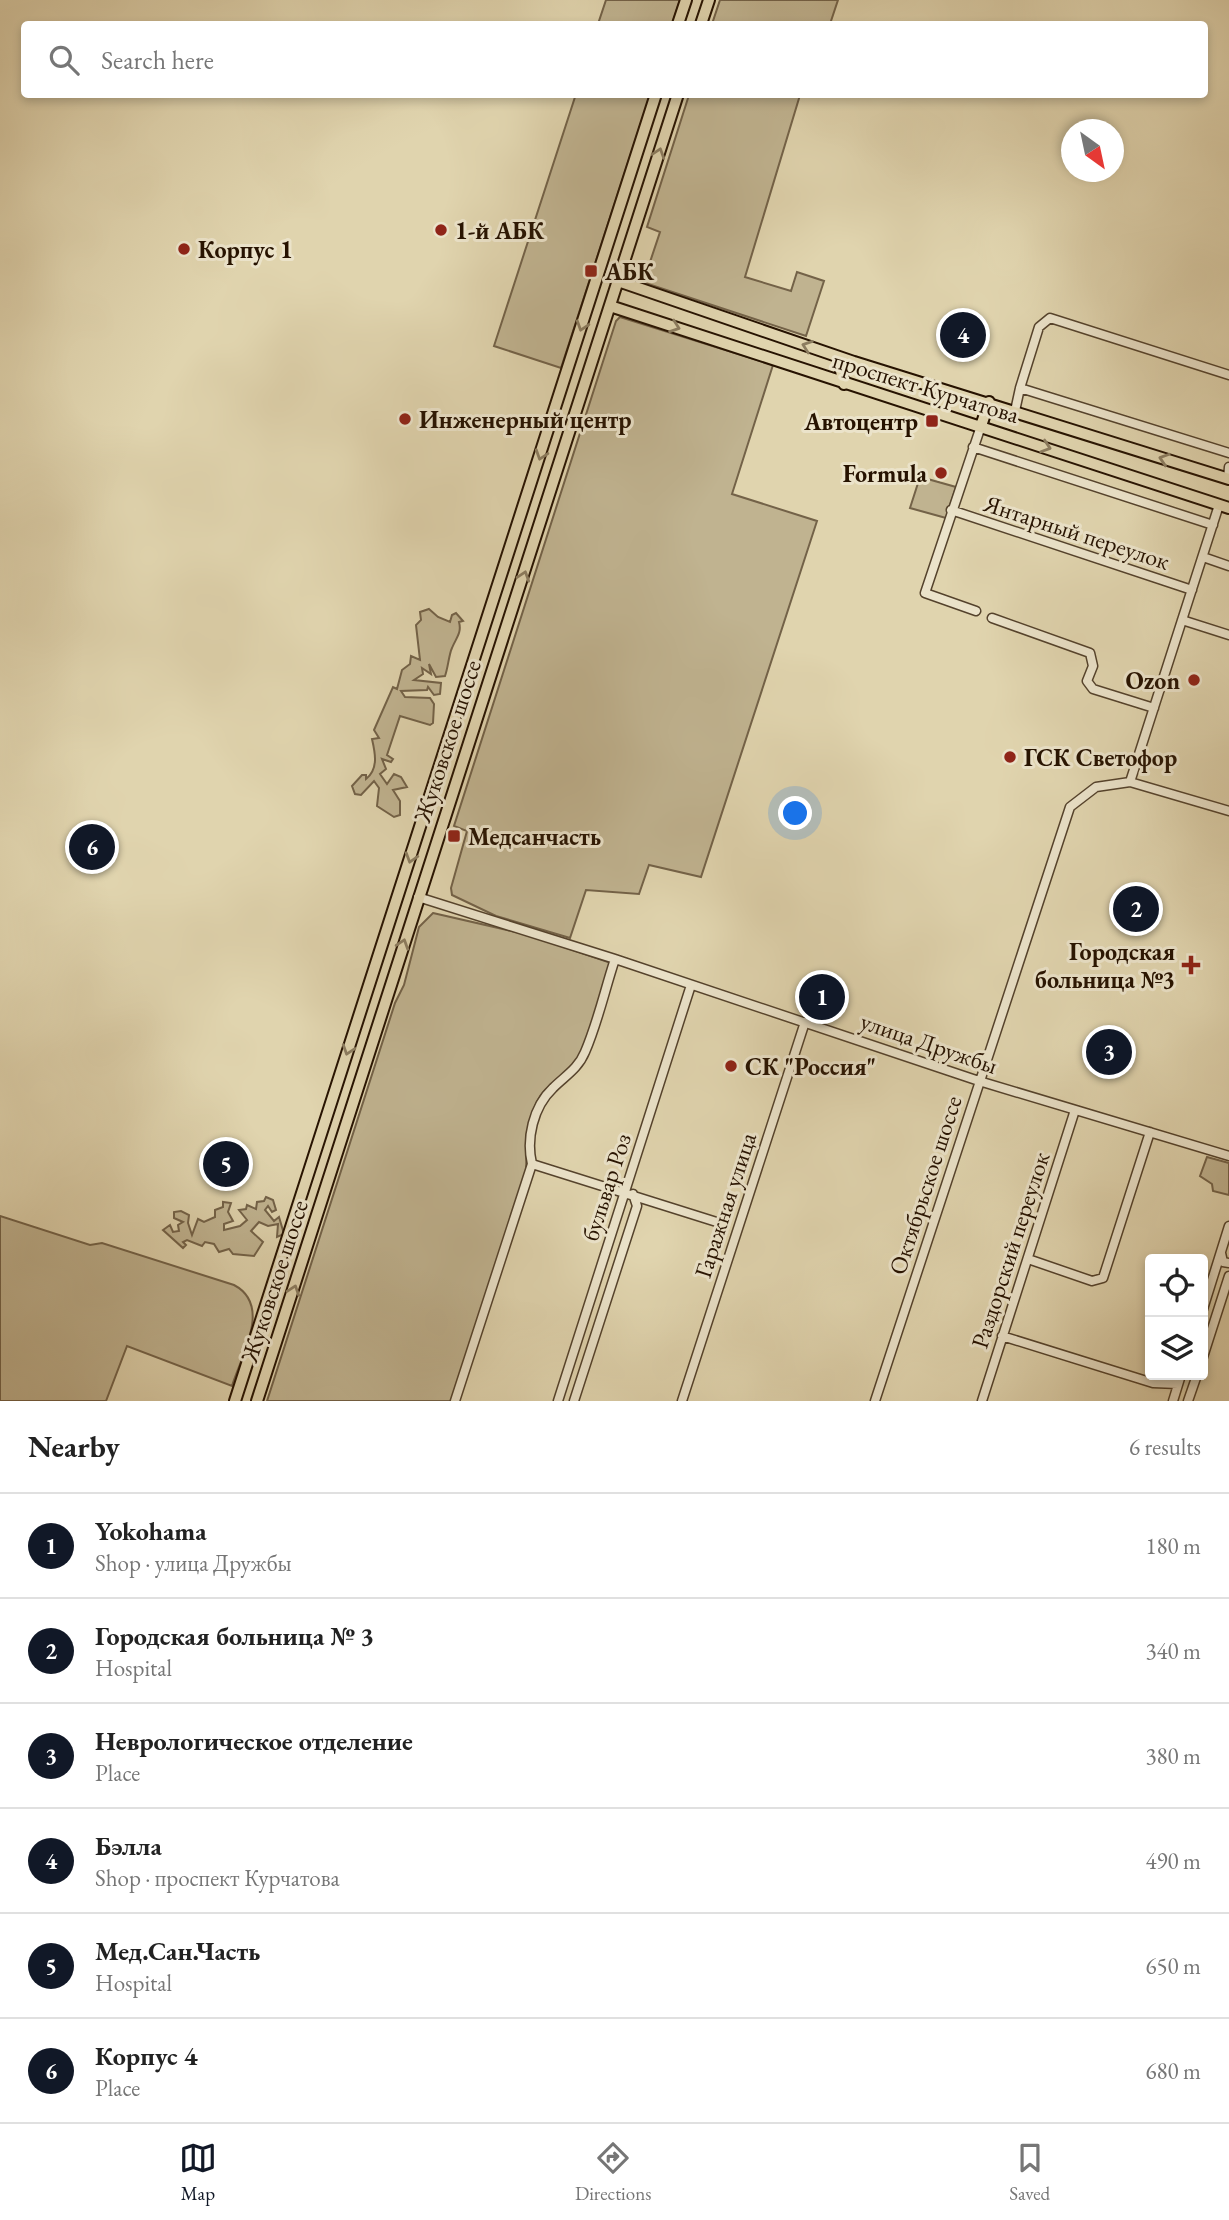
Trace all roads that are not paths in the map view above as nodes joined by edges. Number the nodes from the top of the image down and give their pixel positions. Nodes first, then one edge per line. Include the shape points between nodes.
1 (686, 0) edge
2 (709, 0) edge
3 (679, 21) edge
4 (702, 21) edge
5 (655, 98) edge
6 (677, 98) edge
7 (628, 180) junction
8 (648, 185) junction
9 (618, 281) junction
10 (610, 306) junction
11 (854, 362) junction
12 (569, 366) junction
13 (588, 375) junction
14 (1229, 375) edge
15 (844, 384) junction
16 (1020, 388) junction
17 (989, 402) junction
18 (1015, 411) junction
19 (981, 426) junction
20 (973, 447) junction
21 (1229, 453) edge
22 (1229, 467) edge
23 (1228, 479) edge
24 (1224, 506) edge
25 (951, 510) junction
26 (1213, 525) junction
27 (1203, 557) junction
28 (1229, 566) edge
29 (1192, 590) junction
30 (489, 607) junction
31 (976, 611) dead end
32 (511, 615) junction
33 (992, 618) dead end
34 (1182, 620) junction
35 (1229, 635) edge
36 (1154, 708) junction
37 (1130, 782) junction
38 (430, 793) junction
39 (451, 800) junction
40 (1229, 811) edge
41 (418, 897) junction
42 (615, 959) junction
43 (369, 985) junction
44 (691, 985) junction
45 (388, 991) junction
46 (805, 1022) junction
47 (979, 1082) junction
48 (1075, 1110) junction
49 (1150, 1132) junction
50 (1229, 1156) edge
51 (532, 1164) junction
52 (628, 1193) junction
53 (723, 1224) dead end
54 (1229, 1226) edge
55 (1221, 1253) junction
56 (1028, 1259) junction
57 (1229, 1263) edge
58 (1229, 1276) edge
59 (1208, 1293) edge
60 (1002, 1336) junction
61 (1208, 1341) edge
62 (1179, 1380) edge
63 (1195, 1380) edge
64 (1178, 1384) junction
65 (235, 1401) edge
66 (257, 1401) edge
67 (455, 1401) edge
68 (558, 1401) edge
69 (573, 1401) edge
70 (682, 1401) edge
71 (875, 1401) edge
72 (982, 1401) edge
73 (1173, 1401) edge
74 (1188, 1401) edge

1 - 3 main road
2 - 4 main road
5 - 7 main road, Жуковское шоссе
8 -> 6 main road, Жуковское шоссе
7 - 8 main road via 636,177
7 -> 12 main road, Жуковское шоссе
8 - 9 main road, Жуковское шоссе
9 - 10 main road, Жуковское шоссе
11 -> 9 main road, проспект Курчатова
10 - 13 main road, Жуковское шоссе
10 -> 15 main road, проспект Курчатова
11 - 15 main road via 841,371
11 - 17 main road, проспект Курчатова
12 - 13 main road via 573,376
12 -> 30 main road, Жуковское шоссе
32 -> 13 main road, Жуковское шоссе
14 - 16 street via 1050,318 1039,327
15 - 19 main road, проспект Курчатова
16 - 18 street
16 - 21 street
17 - 18 main road, проспект Курчатова
17 - 19 main road
23 -> 18 main road, проспект Курчатова
19 - 20 street
19 -> 24 main road, проспект Курчатова
20 - 25 street
20 - 26 street
22 - 23 street
24 - 26 street
25 - 29 street, Янтарный переулок
25 - 31 street via 925,593
26 - 27 street
27 - 28 street
27 - 29 street
29 - 34 street
30 - 32 main road via 498,617
30 - 38 main road, Жуковское шоссе
32 - 39 main road, Жуковское шоссе
33 - 36 street via 1090,653 1093,666 1087,681 1093,689
34 - 35 street
34 - 36 street
36 - 37 street
37 - 40 street, Октябрьское шоссе
37 - 47 street, Октябрьское шоссе via 1096,787 1070,807
38 - 39 main road via 446,794
38 -> 43 main road, Жуковское шоссе
39 - 41 main road, Жуковское шоссе
41 - 42 street, улица Дружбы
45 -> 41 main road, Жуковское шоссе
42 - 44 street, улица Дружбы
42 - 51 street via 584,1054 569,1077 542,1102 528,1147
43 - 45 main road via 374,991
43 -> 65 main road, Жуковское шоссе
44 - 46 street, улица Дружбы
44 - 52 street, бульвар Роз
66 -> 45 main road, Жуковское шоссе
46 - 47 street, улица Дружбы
46 - 70 street, Гаражная улица
47 - 48 street, улица Дружбы
47 - 71 street, Октябрьское шоссе
48 - 49 street, улица Дружбы
48 - 56 street, Раздорский переулок
49 - 50 street, улица Дружбы
49 - 56 street via 1103,1278 1092,1281
51 - 52 street
51 - 67 street
52 - 53 street
52 - 68 street, бульвар Роз
52 - 69 street via 637,1206
54 - 55 street
55 - 57 street via 1223,1262
55 - 59 street
56 - 60 street, Раздорский переулок
58 - 61 street
60 - 64 street via 1153,1383
60 - 72 street, Раздорский переулок
62 - 64 street
63 - 74 street
64 - 73 street

